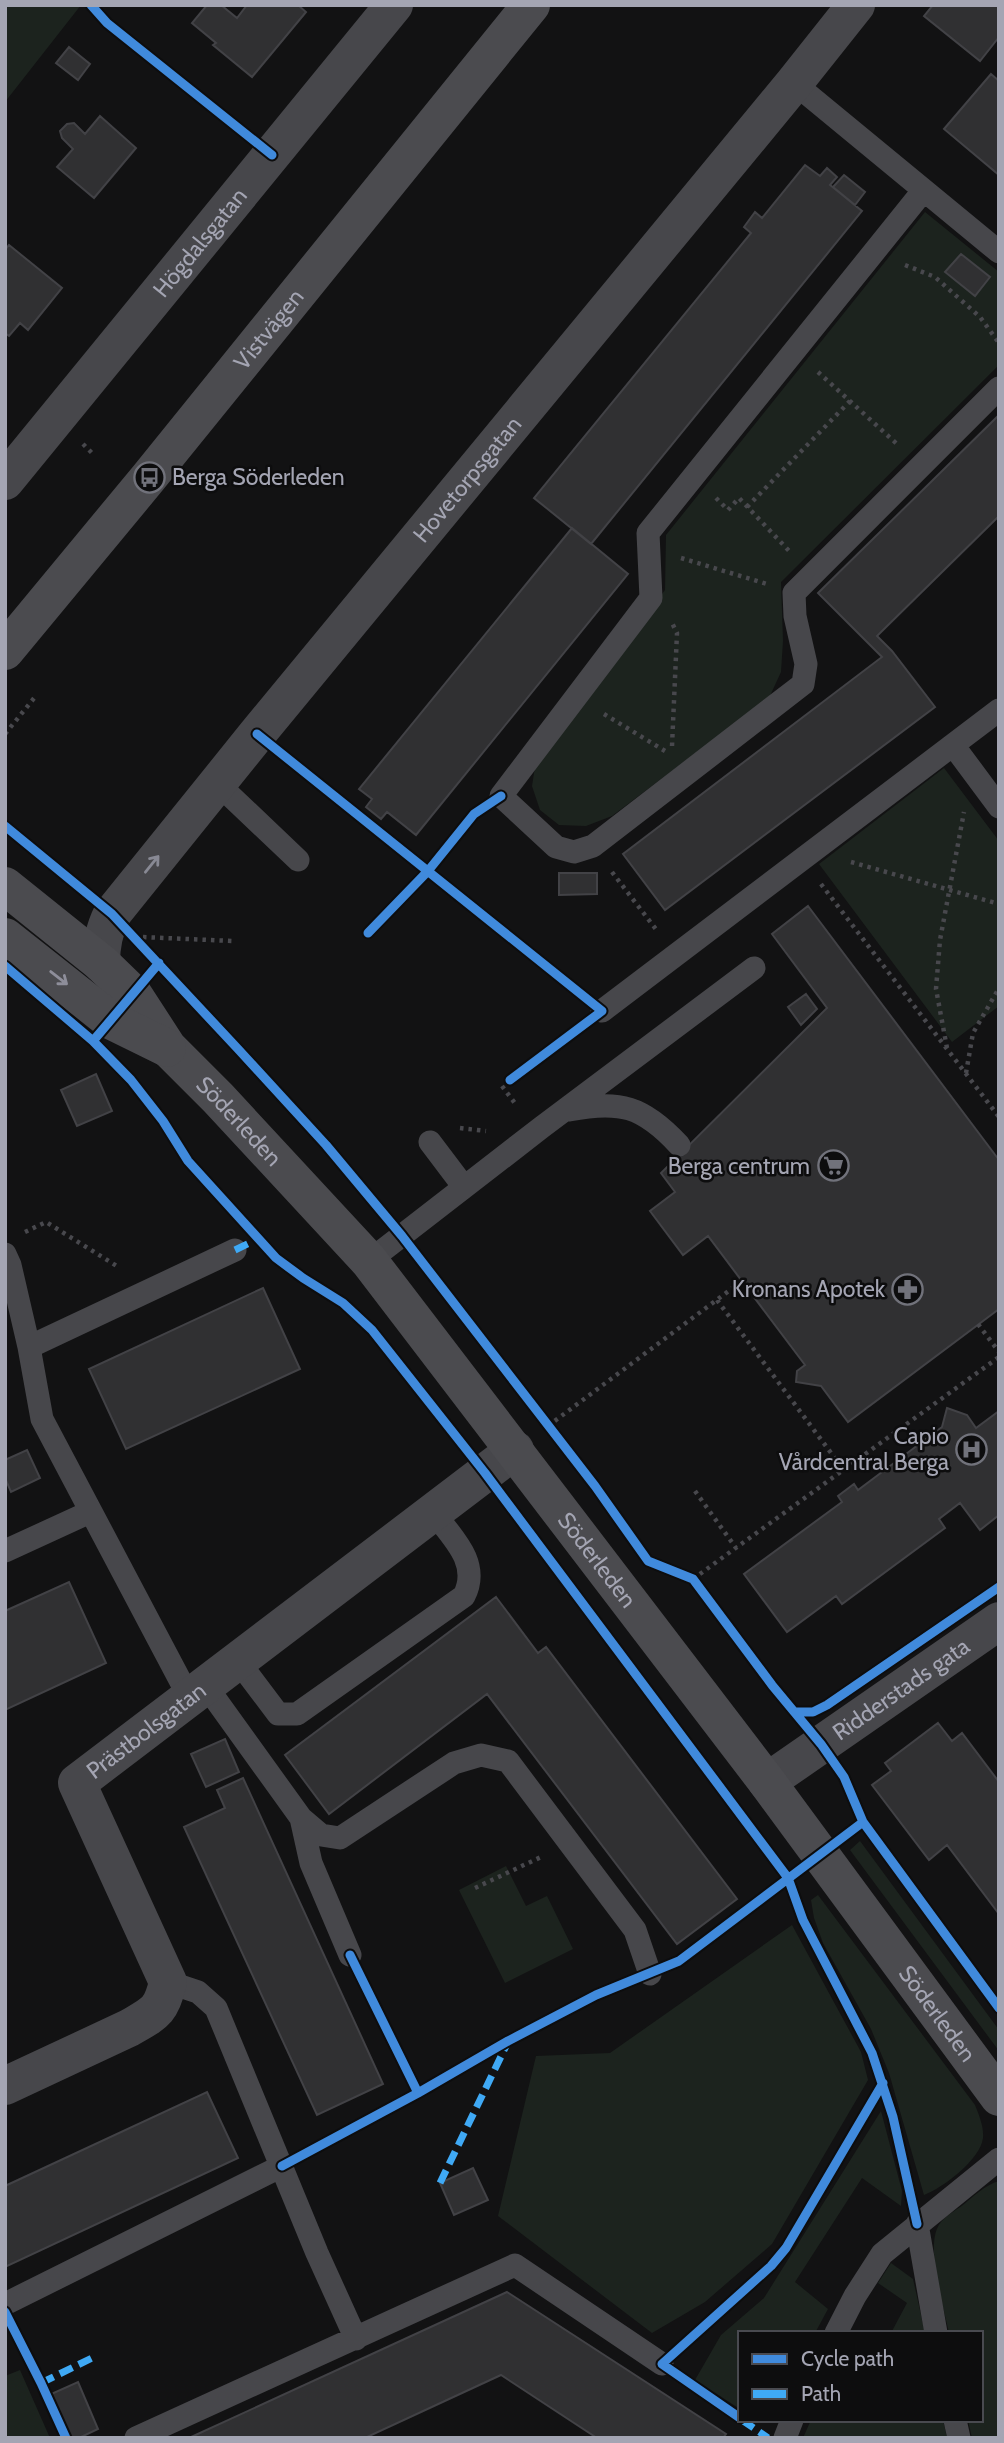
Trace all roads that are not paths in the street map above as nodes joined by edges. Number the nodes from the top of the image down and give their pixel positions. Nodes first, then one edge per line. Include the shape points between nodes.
1 (394, 5) edge
2 (531, 5) edge
3 (856, 5) edge
4 (794, 83) junction
5 (923, 191) junction
6 (999, 252) edge
7 (999, 388) edge
8 (5, 481) edge
9 (5, 651) edge
10 (999, 710) edge
11 (953, 745) junction
12 (218, 784) junction
13 (999, 807) edge
14 (298, 860) dead end
15 (5, 886) edge
16 (5, 937) edge
17 (102, 963) junction
18 (754, 968) dead end
19 (602, 1012) dead end
20 (168, 1048) junction
21 (562, 1112) junction
22 (430, 1142) dead end
23 (679, 1145) dead end
24 (464, 1187) junction
25 (10, 1245) edge
26 (235, 1250) dead end
27 (369, 1261) junction
28 (29, 1347) junction
29 (515, 1450) junction
30 (90, 1512) junction
31 (433, 1512) junction
32 (5, 1551) edge
33 (999, 1621) edge
34 (239, 1661) junction
35 (198, 1693) junction
36 (767, 1782) junction
37 (301, 1818) junction
38 (350, 1955) dead end
39 (650, 1974) dead end
40 (168, 1982) junction
41 (5, 2086) edge
42 (999, 2097) edge
43 (999, 2159) edge
44 (282, 2166) junction
45 (917, 2224) junction
46 (5, 2304) edge
47 (837, 2331) edge
48 (936, 2331) edge
49 (356, 2339) junction
50 (662, 2364) dead end
51 (136, 2438) edge

1 - 8 street, Högdalsgatan
2 - 9 main road, Vistvägen
3 - 4 street, Hovetorpsgatan
4 - 5 lane
4 - 12 street, Hovetorpsgatan
5 - 6 lane
5 - 7 lane via 648,533 651,598 501,796 556,847 574,852 593,846 803,684 806,664 794,617 794,593
10 - 11 lane
11 - 13 lane
11 - 19 lane
12 - 14 lane
17 -> 12 street, Hovetorpsgatan via 101,946 112,914
15 - 17 main road, Söderleden
16 -> 20 main road, Söderleden via 110,1020
17 - 20 main road, Söderleden via 133,994
18 - 21 lane
20 - 27 main road, Söderleden
21 - 23 lane via 616,1104 663,1127
21 - 24 lane
22 - 24 lane
24 - 27 lane
25 - 28 lane via 10,1265
26 - 28 lane
27 - 29 main road, Söderleden
28 - 30 lane via 42,1419
29 - 31 street, Prästbolsgatan
29 - 36 main road, Söderleden
30 - 32 lane
30 - 35 lane
31 - 34 street, Prästbolsgatan
31 - 34 lane via 466,1556 471,1583 464,1596 297,1714 278,1714
33 - 36 street, Ridderstads gata
34 - 35 street, Prästbolsgatan
35 - 37 lane
35 - 40 street, Prästbolsgatan via 77,1783
36 - 42 main road, Söderleden
37 - 38 lane via 311,1863
37 - 39 lane via 321,1835 340,1838 454,1763 481,1755 508,1761 635,1930
40 - 41 street via 163,2004 148,2018
40 - 44 lane via 198,1992 216,2008
43 - 45 lane
44 - 46 lane
44 - 49 lane
45 - 47 lane via 882,2254
45 - 48 lane
49 - 50 lane via 515,2265
49 - 51 lane

